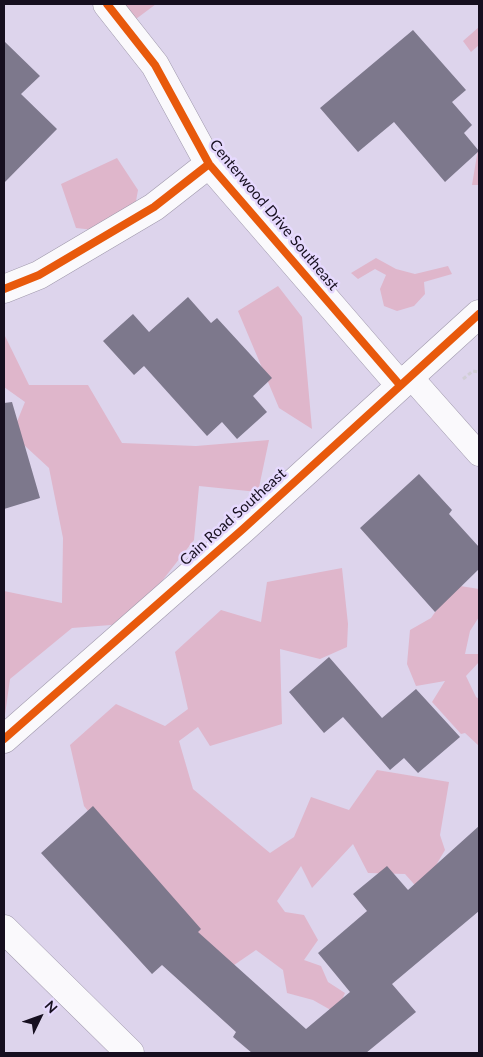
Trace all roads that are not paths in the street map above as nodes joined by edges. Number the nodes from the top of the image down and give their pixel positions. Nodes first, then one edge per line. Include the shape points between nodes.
1 (107, 4) edge
2 (210, 164) junction
3 (4, 289) edge
4 (479, 314) edge
5 (404, 380) junction
6 (479, 454) edge
7 (4, 739) edge
8 (4, 929) edge
9 (130, 1053) edge

1 - 2 street, Centerwood Drive Southeast via 155,65
2 - 3 street via 154,207 39,275
2 - 5 street, Centerwood Drive Southeast
4 - 5 street, Cain Road Southeast
5 - 6 lane
5 - 7 street, Cain Road Southeast via 243,529
8 - 9 street

